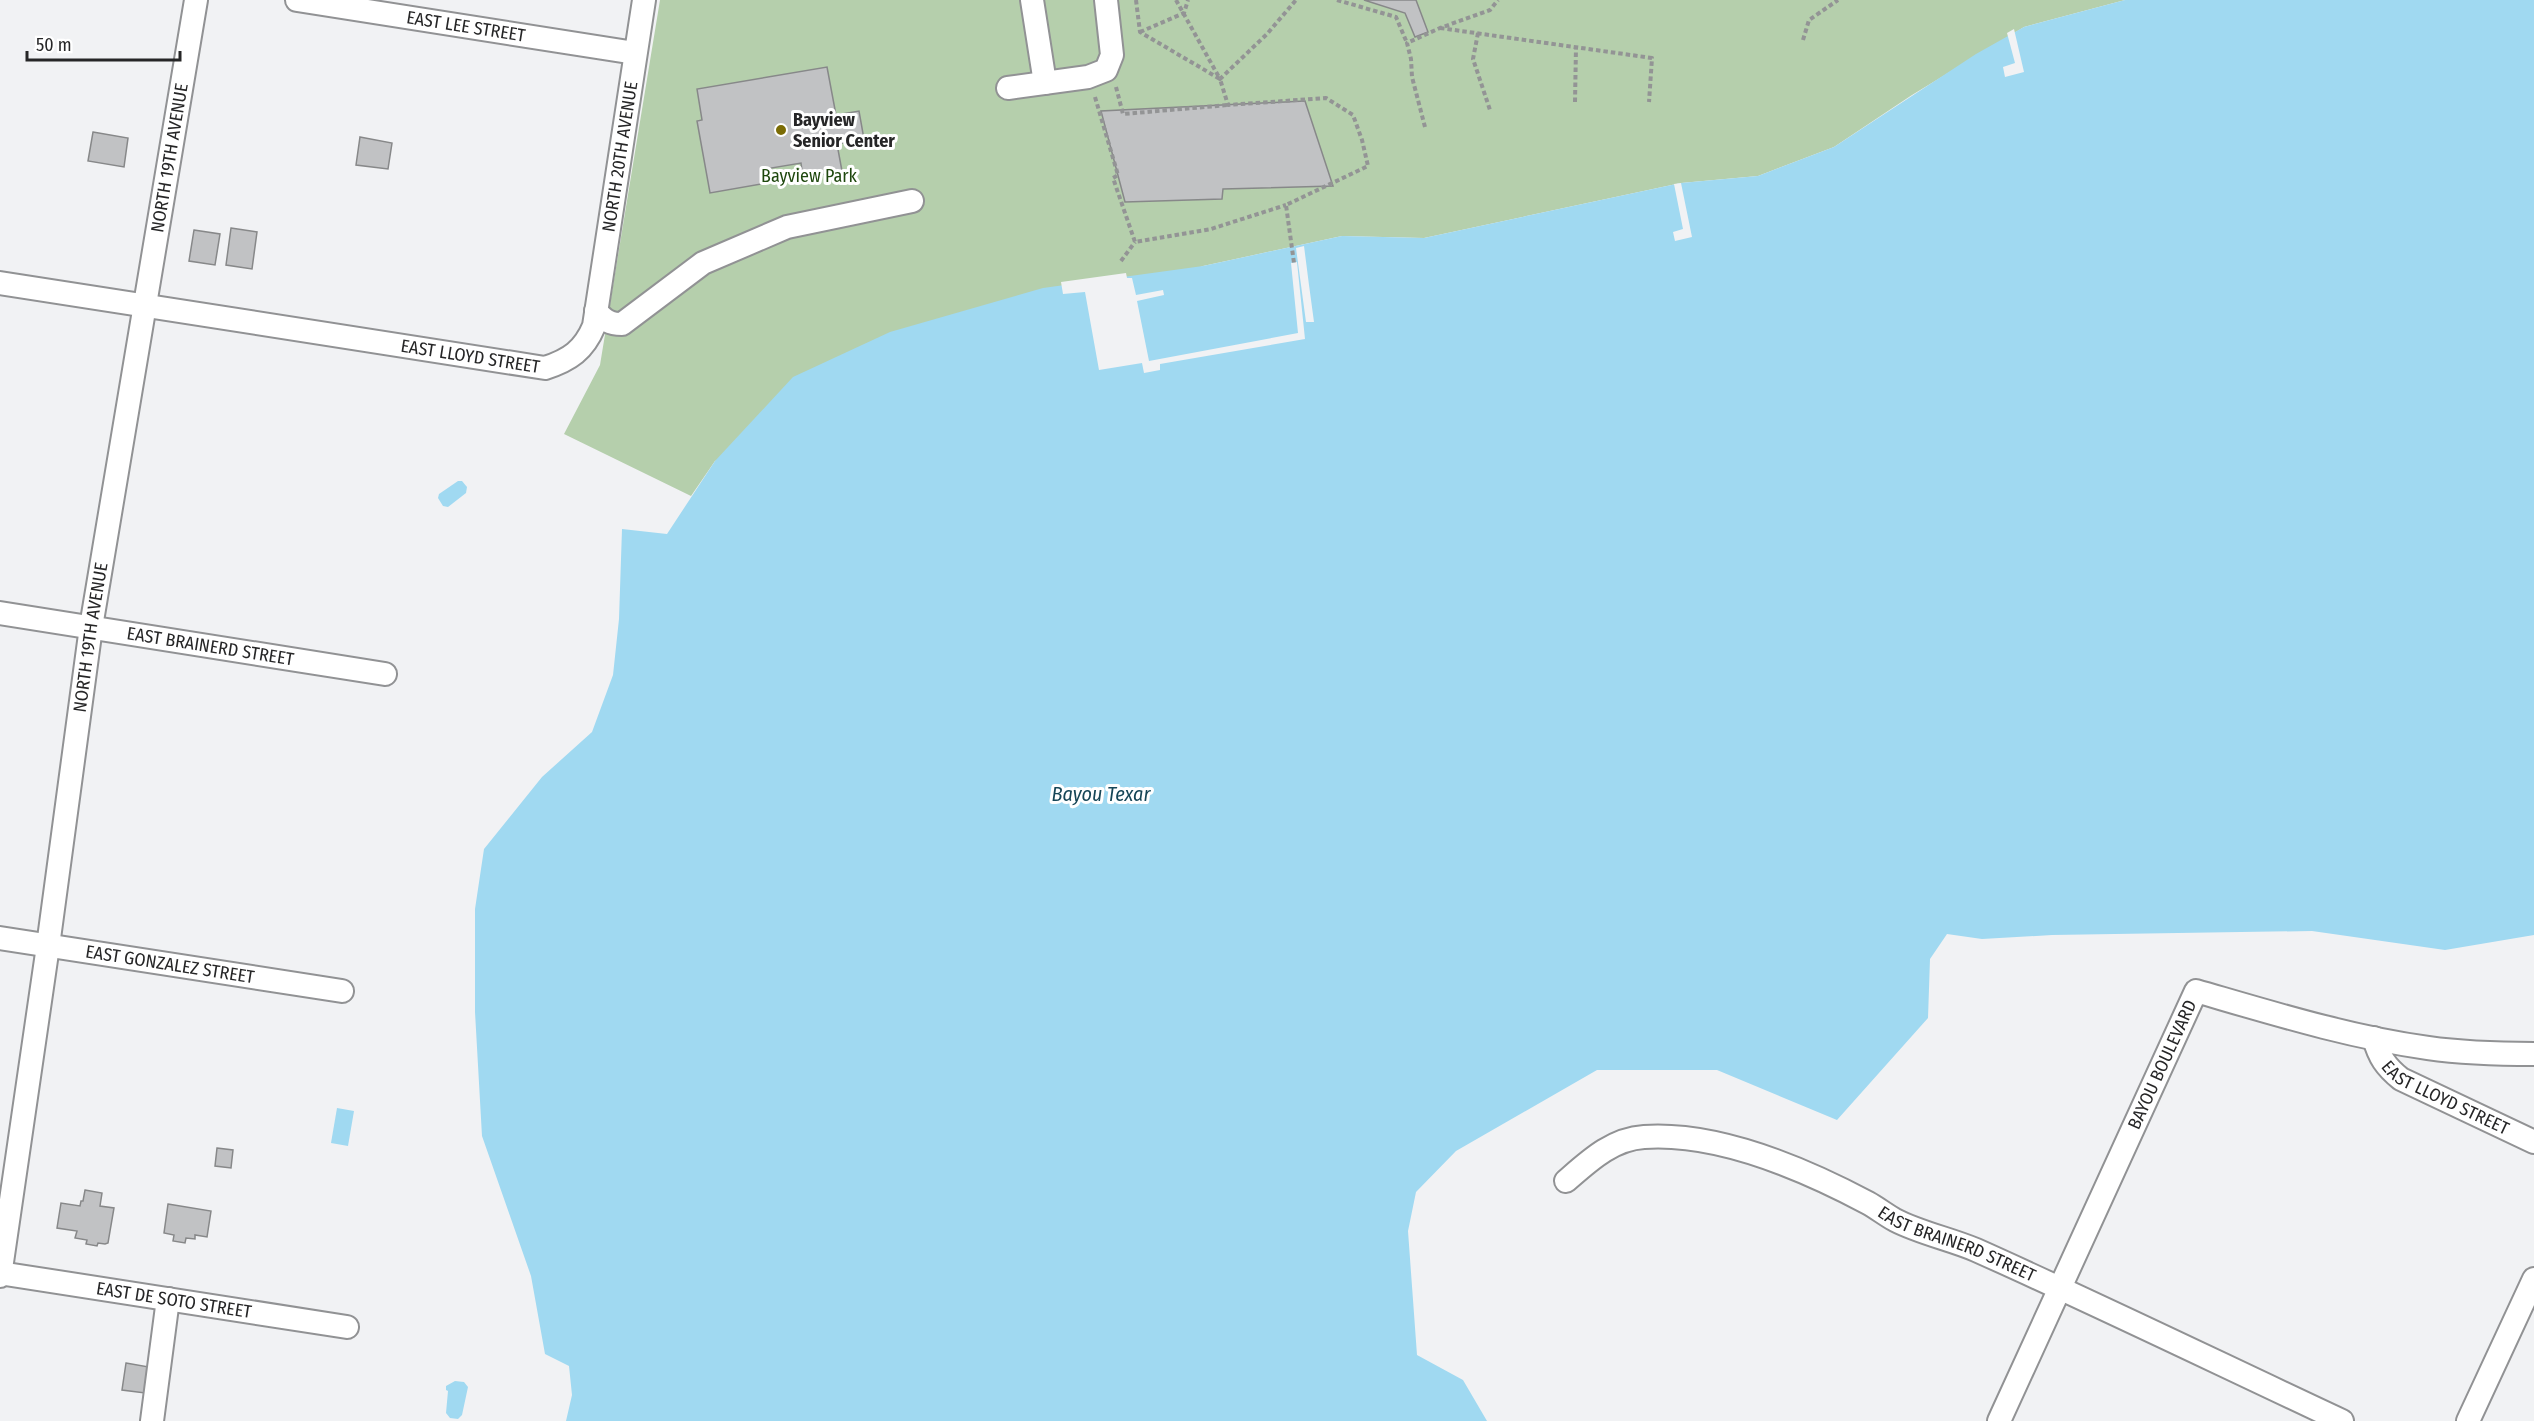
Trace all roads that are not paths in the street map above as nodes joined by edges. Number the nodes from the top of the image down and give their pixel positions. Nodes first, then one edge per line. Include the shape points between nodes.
1 (196, 0) edge
2 (297, 0) edge
3 (644, 0) edge
4 (1032, 0) edge
5 (1106, 0) edge
6 (635, 53) junction
7 (1045, 83) junction
8 (1008, 88) dead end
9 (912, 201) dead end
10 (0, 283) edge
11 (143, 305) junction
12 (596, 311) junction
13 (0, 613) edge
14 (90, 627) junction
15 (385, 674) dead end
16 (0, 938) edge
17 (48, 946) junction
18 (342, 991) dead end
19 (2374, 1038) junction
20 (2534, 1054) edge
21 (2534, 1142) edge
22 (1566, 1180) dead end
23 (0, 1274) edge
24 (2534, 1279) edge
25 (2060, 1290) junction
26 (168, 1299) junction
27 (346, 1327) dead end
28 (152, 1421) edge
29 (1999, 1421) edge
30 (2342, 1421) edge
31 (2468, 1421) edge

1 - 11 street, NORTH 19TH AVENUE
2 - 6 street, EAST LEE STREET
3 - 6 street, NORTH 20TH AVENUE
4 - 7 street
5 - 7 street via 1112,55 1106,70 1088,77
6 - 12 street, NORTH 20TH AVENUE
7 - 8 street
9 - 12 street via 787,227 703,263 622,324 604,320
10 - 11 street, EAST LLOYD STREET
11 - 12 street, EAST LLOYD STREET via 545,368 575,355 587,341
11 - 14 street, NORTH 19TH AVENUE
13 - 14 street, EAST BRAINERD STREET
14 - 15 street, EAST BRAINERD STREET
14 - 17 street, NORTH 19TH AVENUE
16 - 17 street, EAST GONZALEZ STREET
17 - 18 street, EAST GONZALEZ STREET
17 - 23 street, NORTH 19TH AVENUE
19 - 20 street, BAYOU BOULEVARD via 2484,1054
19 - 21 street, EAST LLOYD STREET via 2387,1068 2401,1080
19 - 25 street, BAYOU BOULEVARD via 2196,991
22 - 25 street, EAST BRAINERD STREET via 1594,1156 1614,1145 1643,1137 1694,1140 1731,1148 1814,1176 1895,1220 1974,1249
23 - 26 street, EAST DE SOTO STREET
24 - 31 street
25 - 29 street, BAYOU BOULEVARD
25 - 30 street, EAST BRAINERD STREET
26 - 27 street, EAST DE SOTO STREET
26 - 28 street

